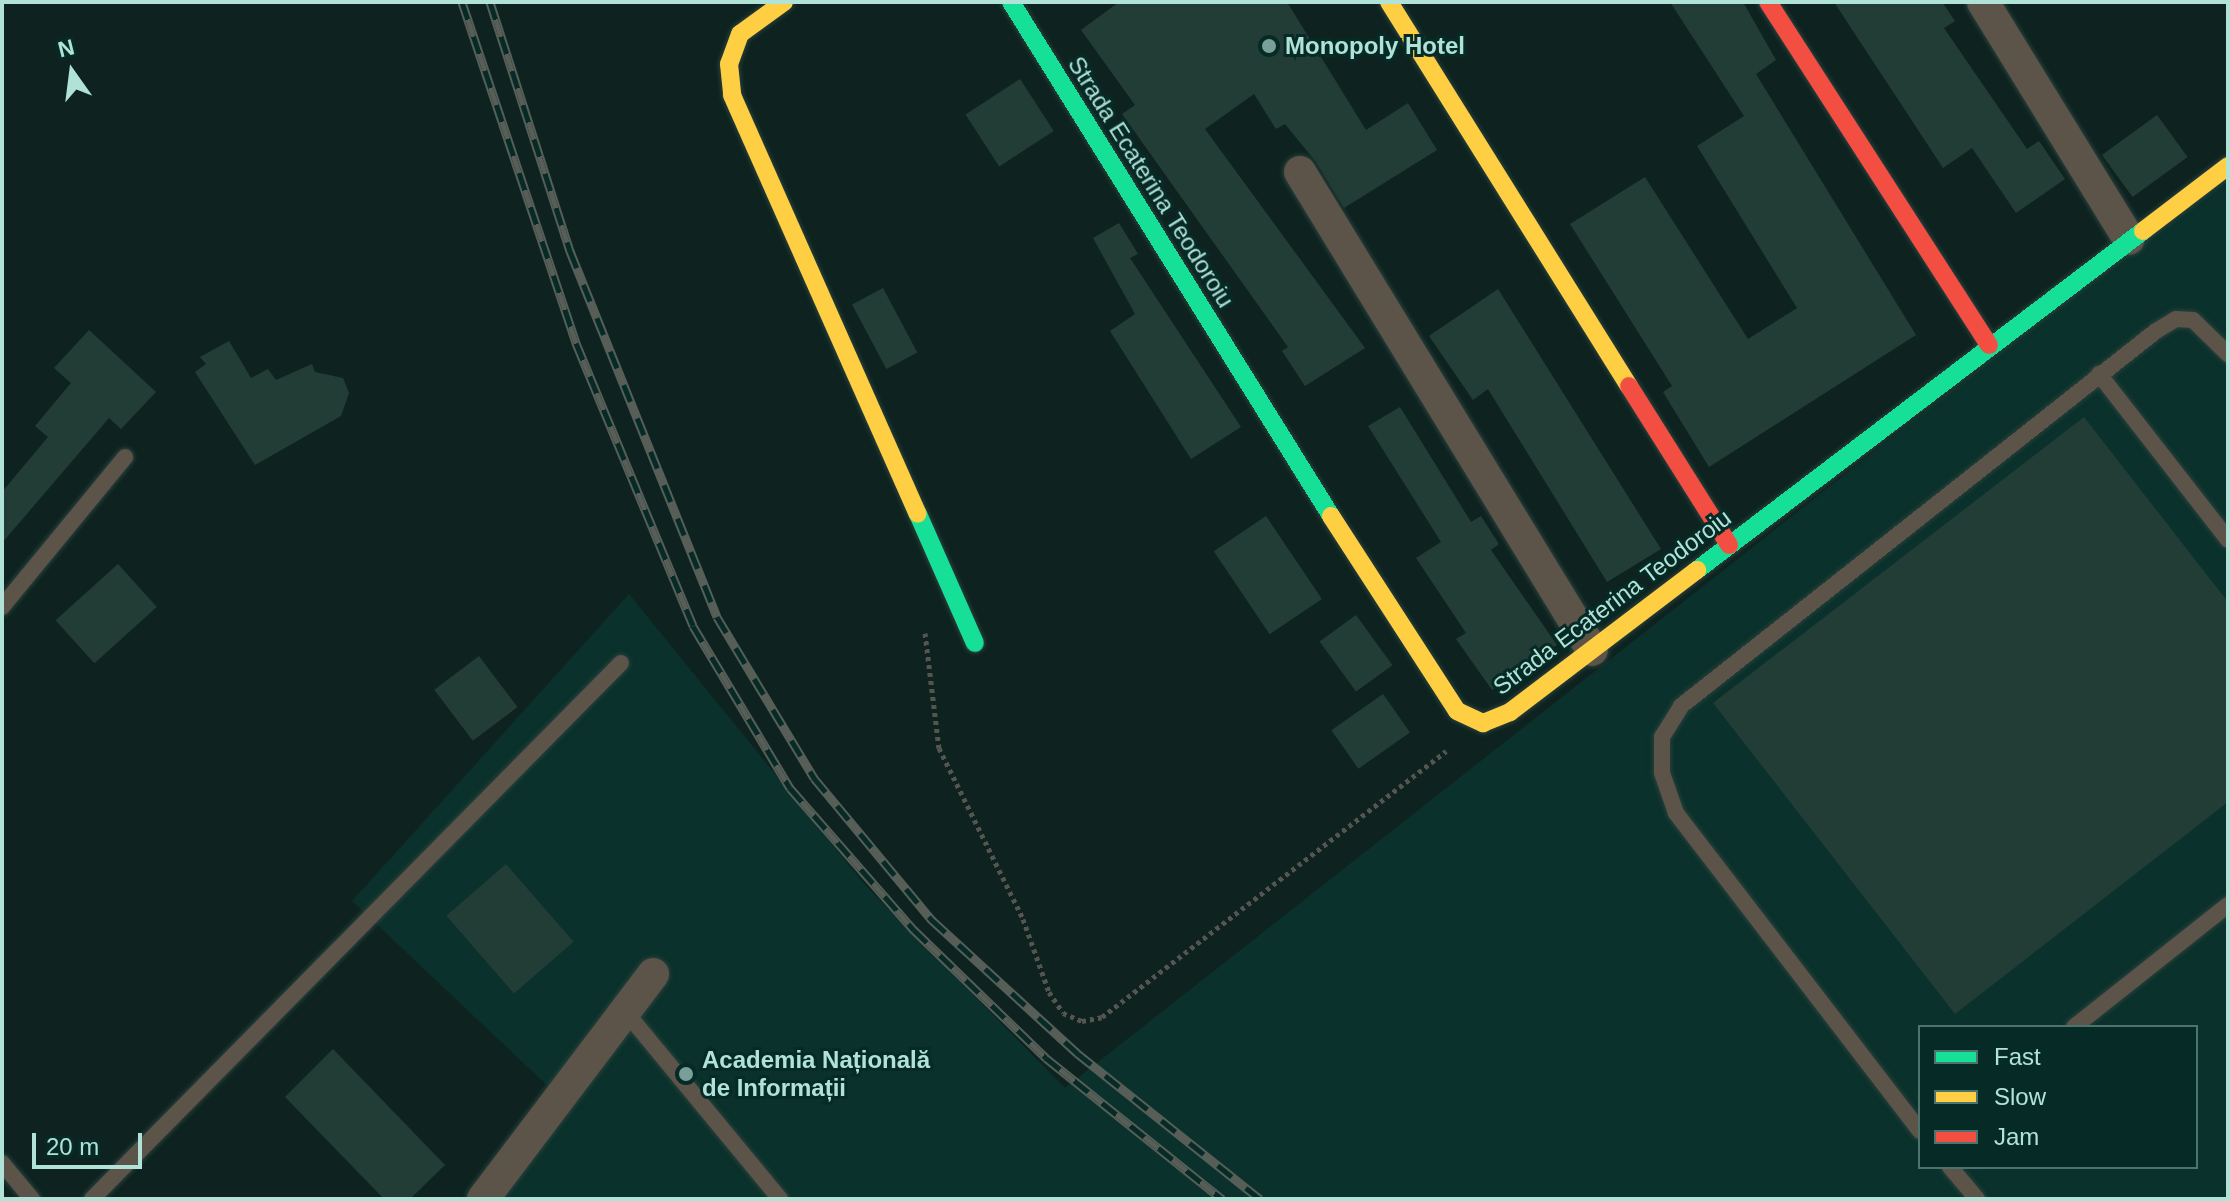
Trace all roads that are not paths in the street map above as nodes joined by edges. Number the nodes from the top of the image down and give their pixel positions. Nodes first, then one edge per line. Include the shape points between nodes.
1 (784, 2) edge
2 (1011, 2) edge
3 (1389, 2) edge
4 (1768, 2) edge
5 (1983, 2) edge
6 (2228, 166) edge
7 (1300, 172) dead end
8 (2129, 239) junction
9 (1989, 345) junction
10 (2228, 354) edge
11 (2099, 374) junction
12 (125, 457) dead end
13 (2228, 540) edge
14 (1729, 545) junction
15 (2, 607) edge
16 (975, 643) dead end
17 (1592, 650) junction
18 (621, 663) dead end
19 (2228, 905) edge
20 (653, 974) dead end
21 (625, 1011) junction
22 (2077, 1025) edge
23 (1918, 1128) edge
24 (2, 1163) edge
25 (1952, 1169) edge
26 (32, 1199) edge
27 (92, 1199) edge
28 (483, 1199) edge
29 (780, 1199) edge
30 (1977, 1199) edge

1 - 16 street via 740,34 729,64 732,95
2 - 17 street, Strada Ecaterina Teodoroiu via 1457,711 1483,723 1510,712
3 - 14 street
4 - 9 street
5 - 8 street
6 - 8 street, Strada Ecaterina Teodoroiu
7 - 17 street
8 - 9 street, Strada Ecaterina Teodoroiu
9 - 14 street, Strada Ecaterina Teodoroiu
10 - 11 lane via 2210,330 2176,319
11 - 13 lane
11 - 23 lane via 1681,706 1662,737 1662,773 1676,813
12 - 15 lane
14 - 17 street, Strada Ecaterina Teodoroiu
18 - 27 lane
19 - 22 lane
20 - 21 street
21 - 28 street
21 - 29 lane
24 - 26 lane
25 - 30 lane

